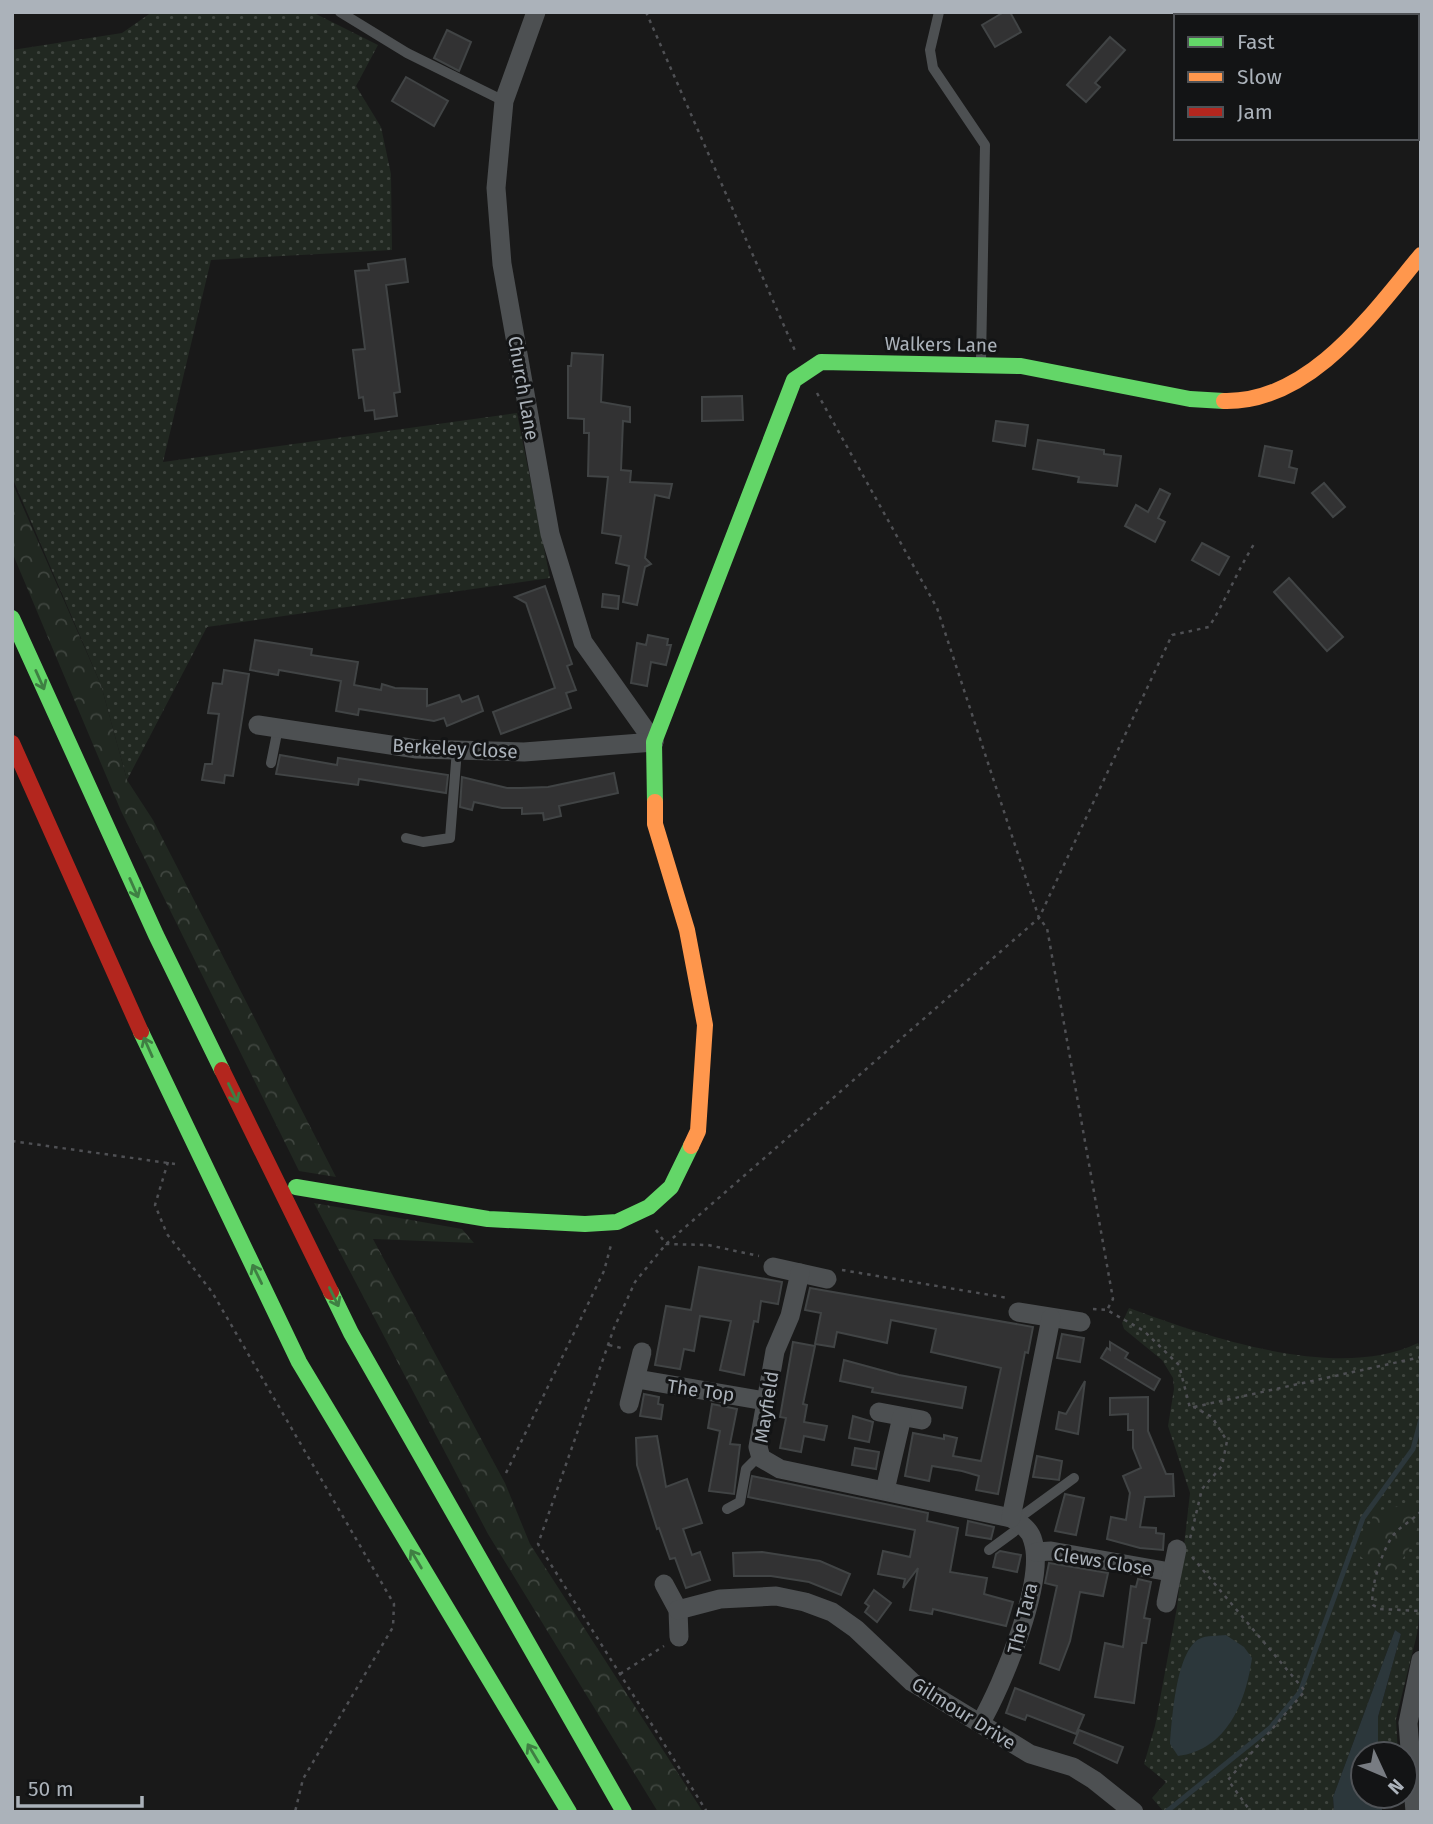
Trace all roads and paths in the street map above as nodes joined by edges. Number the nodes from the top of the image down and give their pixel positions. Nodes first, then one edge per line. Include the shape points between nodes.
1 (340, 12) edge
2 (536, 12) edge
3 (646, 12) edge
4 (939, 12) edge
5 (504, 101) junction
6 (1421, 255) edge
7 (981, 365) junction
8 (805, 371) junction
9 (1256, 541) dead end
10 (12, 618) edge
11 (258, 725) dead end
12 (278, 728) junction
13 (654, 742) junction
14 (12, 743) edge
15 (457, 750) junction
16 (271, 763) dead end
17 (406, 838) dead end
18 (1039, 918) junction
19 (12, 1141) edge
20 (296, 1187) dead end
21 (617, 1222) junction
22 (666, 1244) junction
23 (774, 1268) joint
24 (800, 1273) junction
25 (827, 1279) joint
26 (1018, 1312) joint
27 (1051, 1318) junction
28 (1081, 1322) dead end
29 (642, 1352) dead end
30 (1421, 1357) edge
31 (637, 1380) junction
32 (765, 1401) junction
33 (629, 1404) dead end
34 (1195, 1407) junction
35 (878, 1412) dead end
36 (902, 1418) junction
37 (922, 1420) dead end
38 (760, 1455) junction
39 (506, 1473) dead end
40 (1074, 1478) dead end
41 (885, 1490) junction
42 (727, 1509) dead end
43 (1421, 1511) edge
44 (1016, 1522) junction
45 (1185, 1547) junction
46 (989, 1550) dead end
47 (1036, 1552) junction
48 (1170, 1572) junction
49 (664, 1584) dead end
50 (1166, 1604) dead end
51 (678, 1610) junction
52 (1421, 1612) edge
53 (679, 1637) joint
54 (1421, 1660) edge
55 (620, 1674) junction
56 (981, 1722) junction
57 (295, 1812) edge
58 (569, 1812) edge
59 (624, 1812) edge
60 (707, 1812) edge
61 (1134, 1812) edge
62 (1251, 1812) edge
63 (1415, 1812) edge

1 - 5 lane via 407,53
2 - 5 street, Church Lane
3 - 8 path
4 - 7 lane via 930,50 933,68 985,145
5 - 13 street, Church Lane via 496,188 502,264 550,534 583,642
6 - 7 main road, Walkers Lane via 1323,361 1283,391 1256,400 1215,402 1021,366
7 - 8 main road, Walkers Lane via 821,362
8 - 13 main road via 787,391
8 - 18 path via 937,608
9 - 18 path via 1209,627 1172,635
10 -> 59 main road via 162,947 351,1333
11 - 12 street, Berkeley Close
12 - 15 street, Berkeley Close via 417,749
12 - 16 lane
13 - 15 street, Berkeley Close via 524,752
13 - 21 main road via 656,824 687,930 705,1025 698,1131 671,1187 649,1207
58 -> 14 main road via 299,1362 153,1058
15 - 17 lane via 450,838 423,842
18 - 22 path
18 - 34 path via 1047,928 1113,1299 1107,1310 1144,1331 1179,1365 1190,1408
19 - 57 path via 168,1162 155,1205 167,1234 212,1292 394,1604 393,1627 303,1779
20 - 21 main road via 488,1219
21 - 39 path via 604,1271
22 - 23 path via 708,1245 774,1260
22 - 55 path via 635,1282 614,1328 538,1544
23 - 24 street
24 - 25 street
24 - 32 street, Mayfield via 790,1316 775,1351
25 - 26 path via 829,1268 1021,1301
26 - 27 street
27 - 28 street
27 - 44 street
29 - 31 street
30 - 34 path
31 - 32 street, The Top
31 - 33 street
32 - 38 street, Mayfield
34 - 45 path via 1212,1417 1227,1441 1222,1466 1202,1489
35 - 36 street
36 - 37 street
36 - 41 street
38 - 41 street, Mayfield via 768,1465 780,1469
38 - 42 lane via 746,1469 740,1502
40 - 44 lane
41 - 44 street, Mayfield
43 - 52 path via 1390,1541 1372,1599 1380,1609
44 - 46 lane
44 - 47 street via 1033,1539
45 - 48 street, Clews Close
45 - 62 path via 1305,1691 1228,1780
47 - 48 street, Clews Close
47 - 56 street, The Tara via 1015,1653
48 - 50 street, Clews Close
49 - 51 street
51 - 53 street
51 - 56 street, Gilmour Drive via 720,1599 776,1596 805,1602 832,1612 912,1682
53 - 55 path
54 - 63 street via 1408,1723
55 - 60 path
56 - 61 street, Gilmour Drive via 1030,1754 1073,1767

